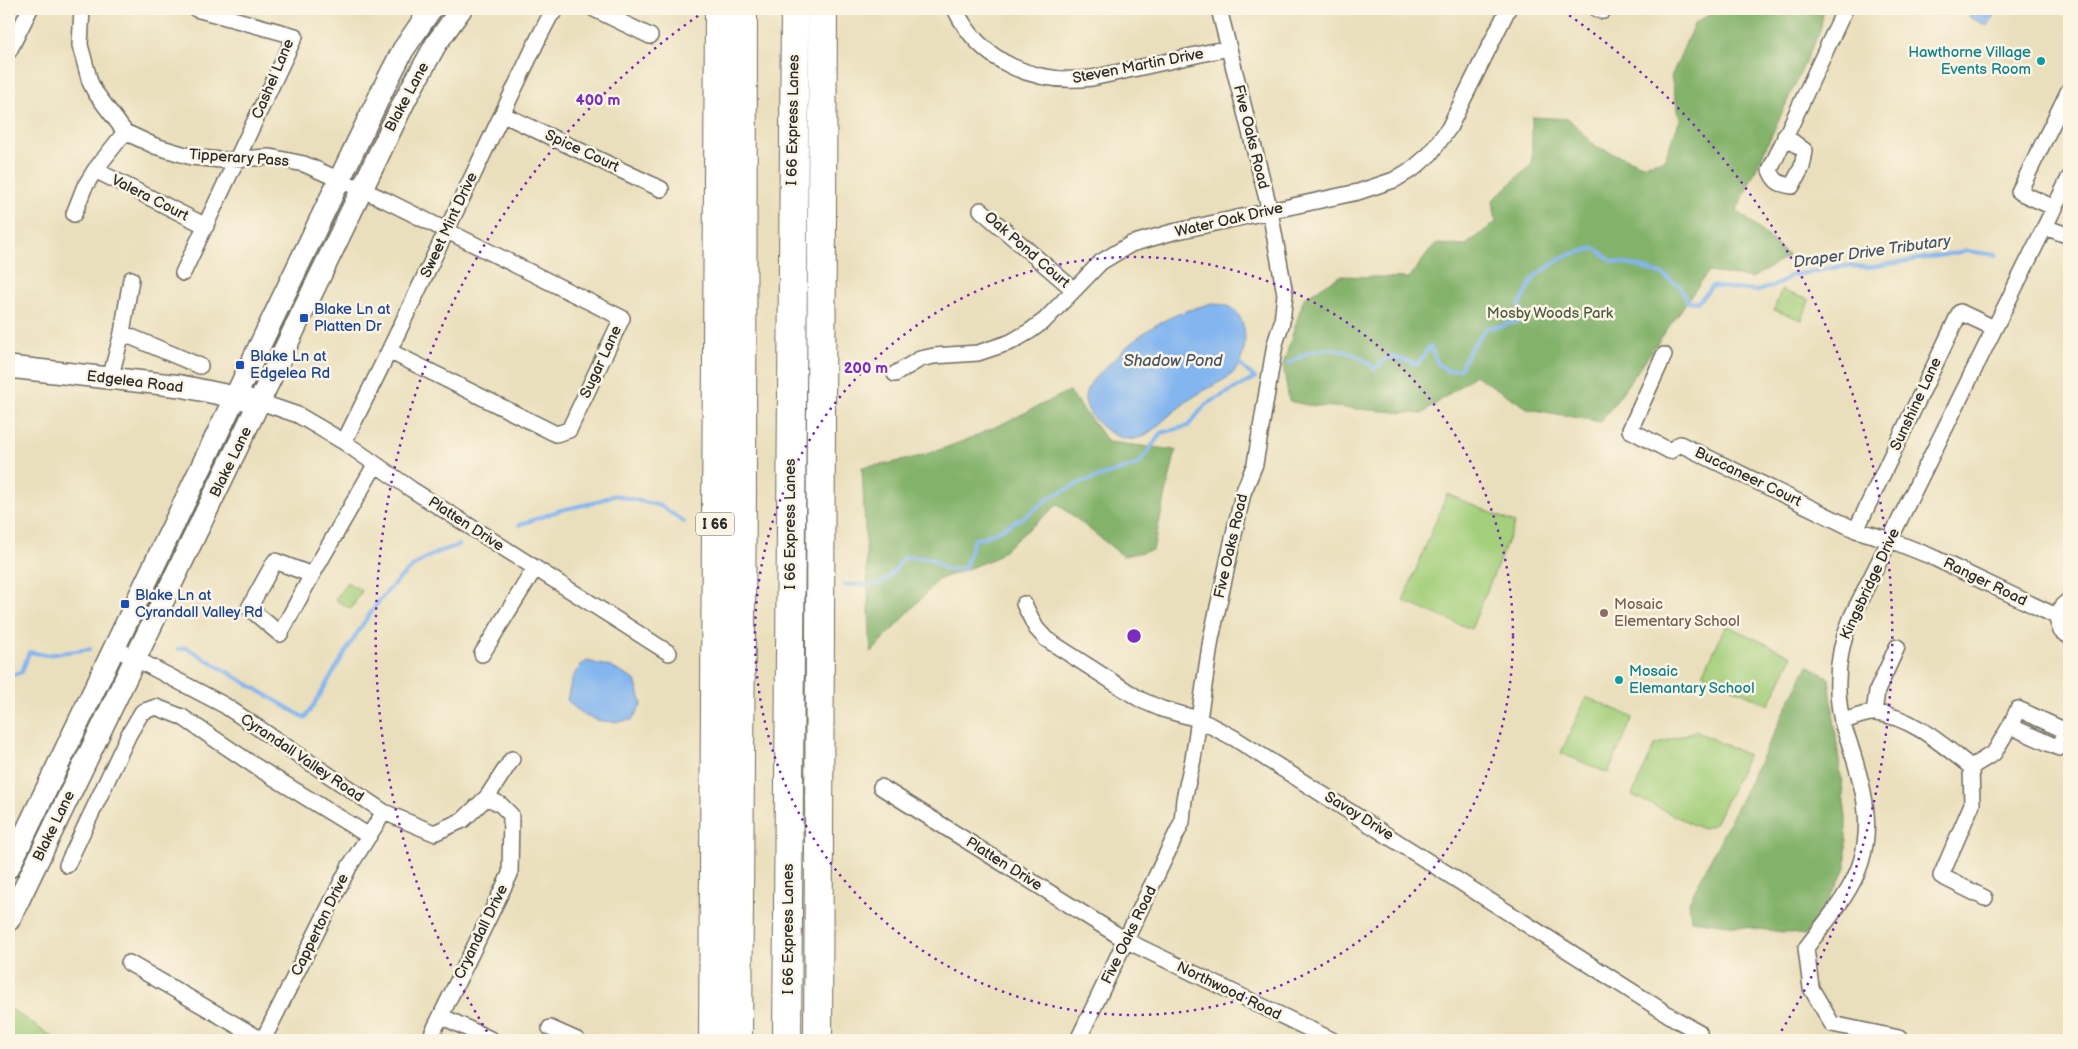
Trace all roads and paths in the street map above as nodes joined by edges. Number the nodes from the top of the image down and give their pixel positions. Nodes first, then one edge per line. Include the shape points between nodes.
1 (30, 9) edge
2 (82, 9) edge
3 (196, 9) edge
4 (431, 9) edge
5 (461, 9) edge
6 (556, 9) edge
7 (594, 9) edge
8 (719, 9) edge
9 (743, 9) edge
10 (794, 9) edge
11 (823, 9) edge
12 (955, 9) edge
13 (1220, 9) edge
14 (1508, 9) edge
15 (1845, 9) edge
16 (650, 36) dead end
17 (1228, 48) junction
18 (9, 51) edge
19 (2069, 90) edge
20 (502, 114) junction
21 (124, 132) junction
22 (1785, 136) dead end
23 (237, 159) junction
24 (95, 170) junction
25 (2069, 178) edge
26 (339, 179) junction
27 (661, 189) dead end
28 (361, 190) junction
29 (2055, 208) junction
30 (980, 210) dead end
31 (1270, 211) junction
32 (74, 214) dead end
33 (206, 226) junction
34 (2045, 227) junction
35 (445, 231) junction
36 (2069, 236) edge
37 (184, 273) dead end
38 (131, 279) dead end
39 (1074, 290) junction
40 (1994, 328) junction
41 (122, 333) junction
42 (390, 352) junction
43 (1664, 355) dead end
44 (200, 366) dead end
45 (9, 367) edge
46 (895, 374) dead end
47 (110, 379) junction
48 (236, 398) junction
49 (260, 402) junction
50 (344, 442) junction
51 (376, 465) junction
52 (1856, 530) junction
53 (1890, 540) junction
54 (535, 568) junction
55 (312, 575) junction
56 (2069, 600) edge
57 (1024, 604) dead end
58 (2056, 616) junction
59 (2069, 636) edge
60 (1897, 647) dead end
61 (114, 648) junction
62 (670, 653) dead end
63 (482, 654) dead end
64 (135, 659) junction
65 (1874, 712) junction
66 (1198, 719) junction
67 (1842, 722) junction
68 (2010, 726) dead end
69 (512, 759) dead end
70 (1971, 768) junction
71 (881, 787) dead end
72 (487, 797) junction
73 (384, 812) junction
74 (369, 836) junction
75 (67, 865) dead end
76 (9, 867) edge
77 (1985, 898) dead end
78 (9, 920) edge
79 (1126, 941) junction
80 (129, 963) dead end
81 (440, 1016) junction
82 (550, 1028) dead end
83 (1700, 1032) dead end
84 (1899, 1038) dead end
85 (263, 1040) edge
86 (429, 1040) edge
87 (492, 1040) edge
88 (577, 1040) edge
89 (713, 1040) edge
90 (738, 1040) edge
91 (787, 1040) edge
92 (818, 1040) edge
93 (1078, 1040) edge
94 (1332, 1040) edge

1 - 18 street
2 - 21 street, Tipperary Pass via 80,45 90,82
3 - 23 street, Cashel Lane via 295,36
4 - 26 main road, Blake Lane via 403,50
5 - 28 main road, Blake Lane via 420,71
6 - 20 street, Sweet Mint Drive
7 - 16 street
8 - 89 highway, I 66
9 - 90 highway
10 - 91 highway, I 66 Express Lanes
11 - 92 highway
12 - 17 street, Steven Martin Drive via 976,39 996,57 1045,78 1092,78
13 - 17 street, Five Oaks Road
14 - 31 street, Water Oak Drive via 1450,128 1430,154 1414,168 1379,186
15 - 22 street
17 - 31 street, Five Oaks Road
19 - 29 street via 2019,192
20 - 27 street, Spice Court
20 - 35 street, Sweet Mint Drive
21 - 23 street, Tipperary Pass via 192,157
21 - 24 street, Valera Court
23 - 26 street, Tipperary Pass via 282,158
23 - 33 street, Valera Court
24 - 32 street, Valera Court
24 - 33 street, Valera Court
25 - 29 street, Kingsbridge Drive
26 - 28 street, Sugar Lane
26 - 48 main road, Blake Lane
28 - 35 street, Sugar Lane
28 - 49 main road, Blake Lane
29 - 34 street, Kingsbridge Drive
30 - 39 street, Oak Pond Court
31 - 39 street, Water Oak Drive via 1131,244 1101,262
31 - 66 street, Five Oaks Road via 1285,294 1282,322 1275,344 1255,464 1242,493 1231,542
33 - 37 street, Valera Court
34 - 36 street
34 - 40 street, Kingsbridge Drive
35 - 42 street, Sweet Mint Drive
35 - 42 street, Sugar Lane via 622,318 569,430 556,434
38 - 41 street
39 - 46 street, Water Oak Drive via 1045,320 1011,342 978,353 920,359
40 - 52 street, Sunshine Lane via 1960,312
40 - 53 street, Kingsbridge Drive
41 - 44 street
41 - 47 street
42 - 50 street, Sweet Mint Drive
43 - 52 street, Buccaneer Court via 1630,430 1670,451 1680,444
45 - 47 main road, Edgelea Road
47 - 48 main road, Edgelea Road via 181,386
48 - 49 main road, Edgelea Road
48 - 61 main road, Blake Lane
49 - 50 street, Platten Drive via 298,415
49 - 64 main road, Blake Lane
50 - 51 street, Platten Drive
51 - 54 street, Platten Drive
51 - 55 street
52 - 53 street, Buccaneer Court
53 - 58 street, Ranger Road
53 - 67 street, Kingsbridge Drive via 1842,642 1838,697
54 - 62 street, Platten Drive
54 - 63 street
55 - 55 street via 280,634 249,608 276,560
56 - 58 street
57 - 66 street, Savoy Drive via 1036,628 1046,639 1141,700
58 - 59 street via 2061,631
60 - 65 street via 1877,691
61 - 64 street, Cyrandall Valley Road
61 - 76 main road, Blake Lane
64 - 73 street, Cyrandall Valley Road via 224,705
64 - 78 main road, Blake Lane
65 - 67 street
65 - 70 street via 1907,722 1938,741
66 - 79 street, Five Oaks Road via 1182,822
66 - 83 street, Savoy Drive via 1234,738
67 - 84 street, Kingsbridge Drive via 1865,795 1866,840 1861,863 1848,890 1806,948 1811,988 1832,1024
68 - 70 street via 1994,753
69 - 72 street, Cyrandall Valley Road
70 - 77 street via 1972,804 1941,876
71 - 79 street, Platten Drive
72 - 73 street, Cyrandall Valley Road via 463,820 434,834
72 - 81 street, Cryandall Drive via 511,815 510,874
73 - 74 street, Capperton Drive
74 - 75 street via 182,717 156,707 142,712 128,734
74 - 85 street, Capperton Drive via 349,867
79 - 93 street, Five Oaks Road
79 - 94 street, Northwood Road
80 - 85 street, Capperton Drive
81 - 86 street, Cryandall Drive
81 - 87 street
82 - 88 street

